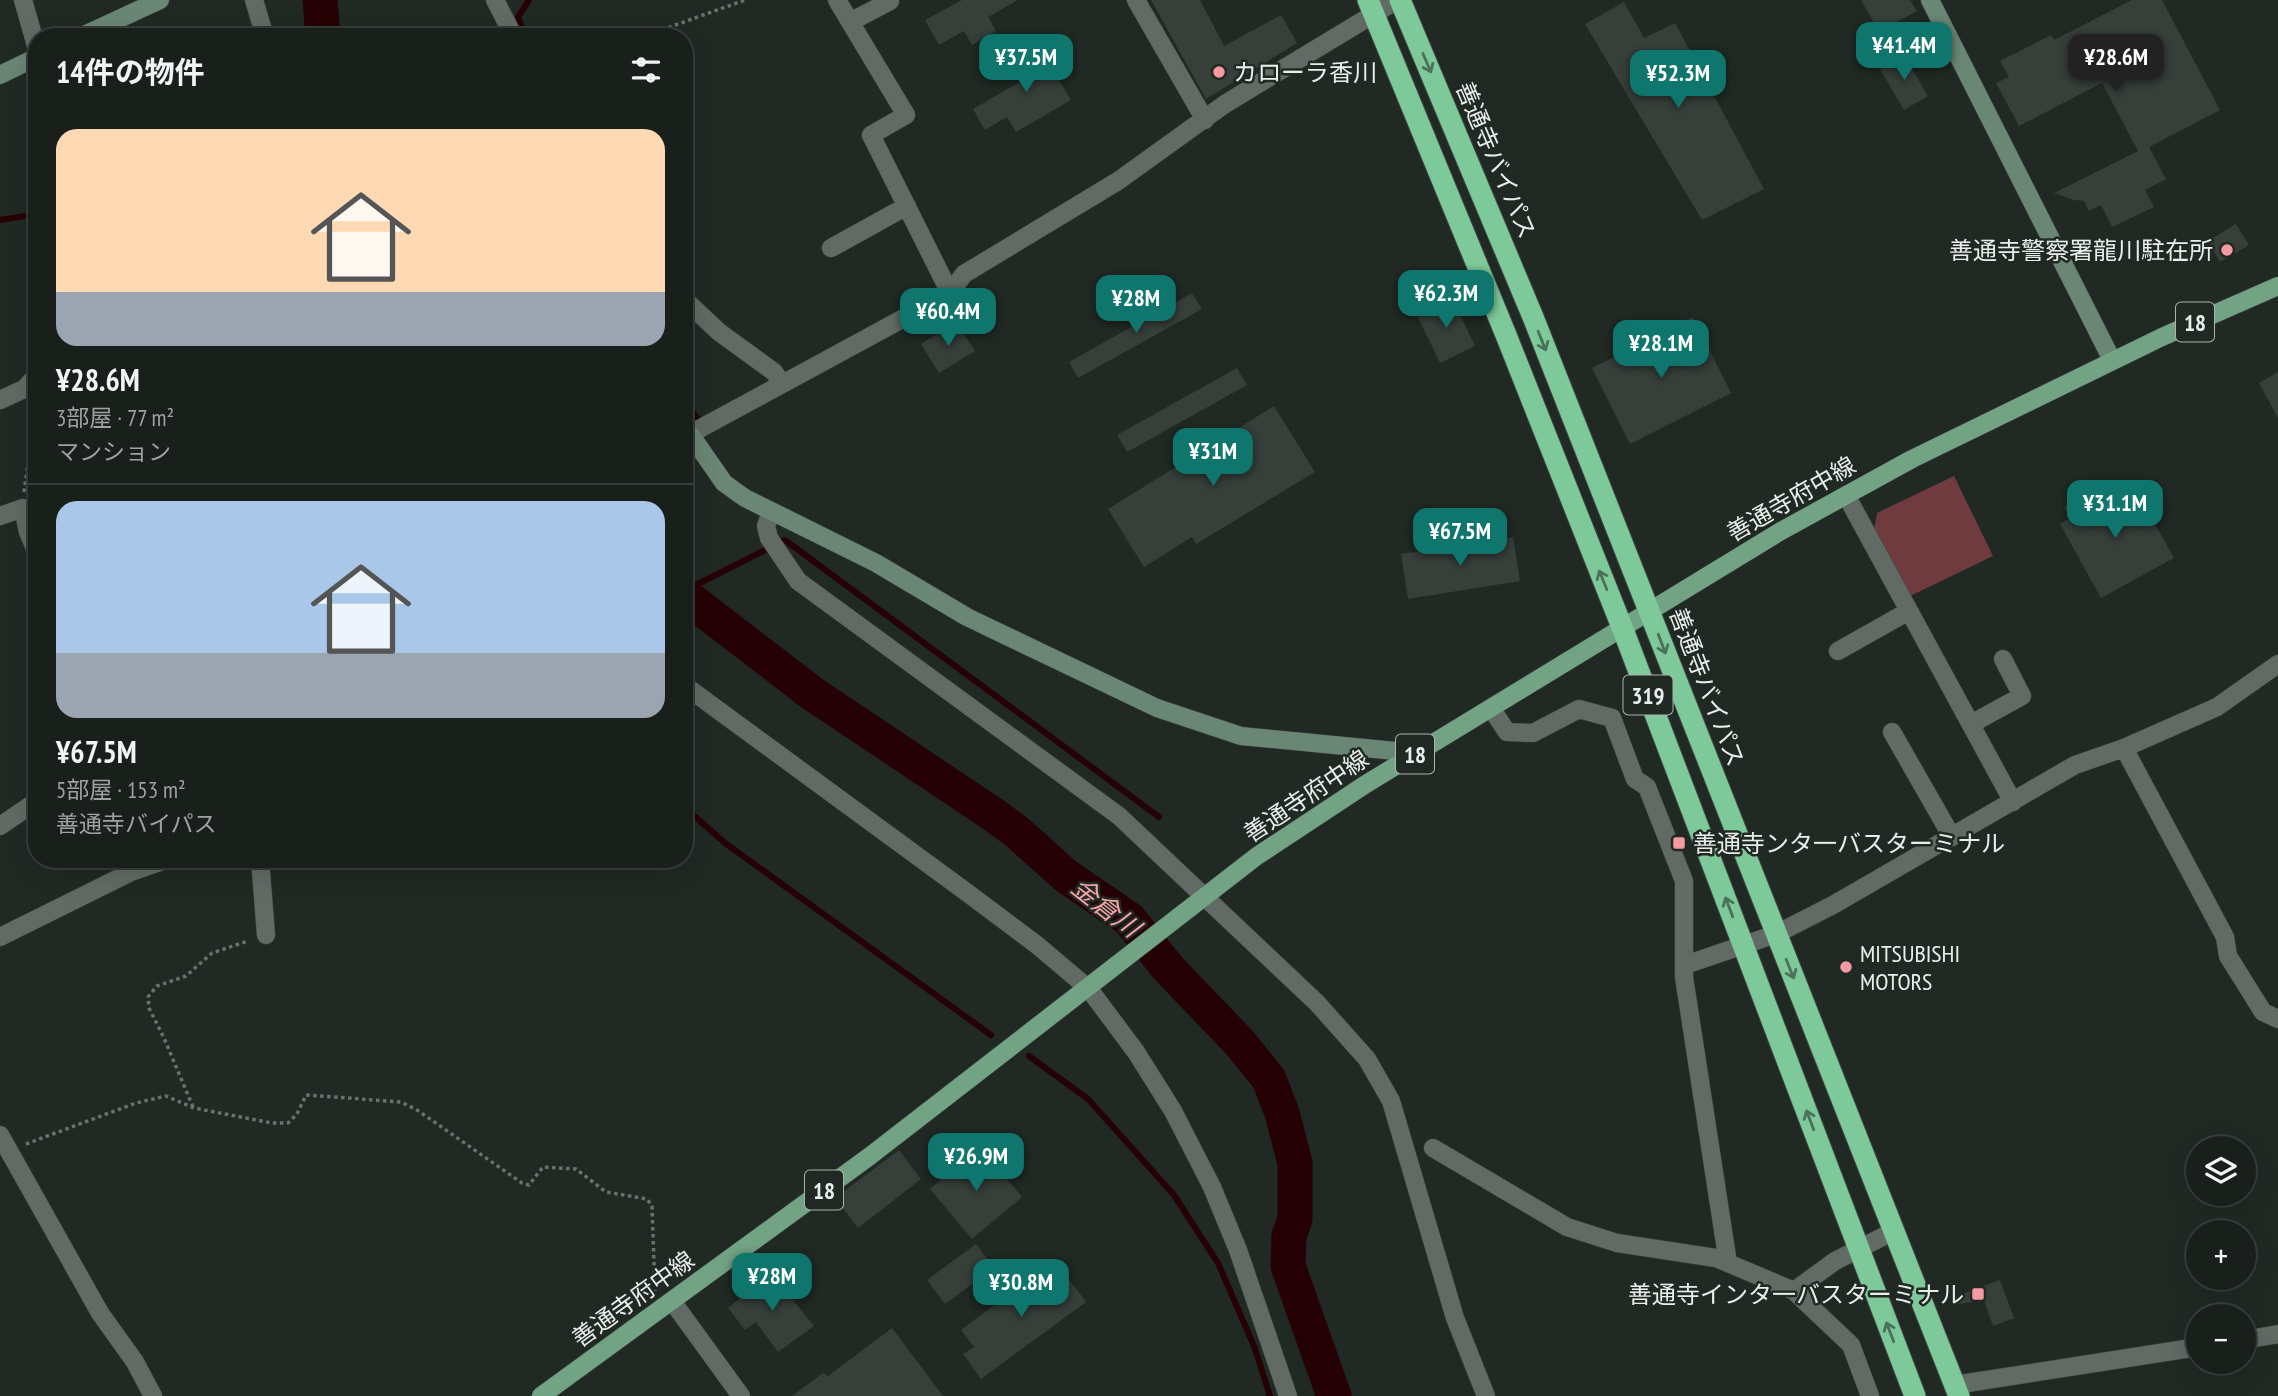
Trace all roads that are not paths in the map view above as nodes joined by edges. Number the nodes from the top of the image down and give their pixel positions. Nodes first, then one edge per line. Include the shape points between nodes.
1 (23, 0) edge
2 (160, 0) edge
3 (254, 0) edge
4 (495, 0) edge
5 (837, 0) edge
6 (1136, 0) edge
7 (1399, 0) edge
8 (1930, 0) edge
9 (890, 1) edge
10 (1371, 6) edge
11 (850, 22) junction
12 (31, 28) edge
13 (99, 28) edge
14 (262, 28) edge
15 (509, 28) edge
16 (28, 61) edge
17 (0, 75) edge
18 (1205, 120) junction
19 (907, 206) junction
20 (831, 248) dead end
21 (2278, 286) edge
22 (950, 293) junction
23 (693, 307) edge
24 (2112, 360) junction
25 (28, 384) edge
26 (782, 384) junction
27 (0, 400) edge
28 (693, 426) edge
29 (693, 438) edge
30 (1846, 495) junction
31 (771, 512) junction
32 (0, 516) edge
33 (28, 528) edge
34 (1649, 610) junction
35 (1909, 611) junction
36 (1622, 627) junction
37 (1838, 651) dead end
38 (2003, 659) dead end
39 (2278, 664) edge
40 (693, 692) edge
41 (1491, 708) junction
42 (1971, 723) junction
43 (1892, 732) dead end
44 (2124, 748) junction
45 (1416, 753) junction
46 (2013, 802) junction
47 (28, 806) edge
48 (0, 826) edge
49 (1952, 837) junction
50 (124, 868) edge
51 (261, 868) edge
52 (1204, 898) junction
53 (1776, 934) junction
54 (266, 935) road end
55 (0, 937) edge
56 (1744, 946) junction
57 (1685, 965) junction
58 (1095, 984) junction
59 (2278, 1019) edge
60 (3, 1145) edge
61 (1433, 1148) dead end
62 (1894, 1230) junction
63 (1858, 1249) junction
64 (1728, 1263) junction
65 (1794, 1291) junction
66 (668, 1304) junction
67 (2278, 1334) edge
68 (2256, 1338) edge
69 (2186, 1349) edge
70 (1957, 1390) edge
71 (153, 1396) edge
72 (541, 1396) edge
73 (741, 1396) edge
74 (1288, 1396) edge
75 (1486, 1396) edge
76 (1870, 1396) edge
77 (1915, 1396) edge

1 - 12 street
2 - 13 street
3 - 14 street
4 - 15 street
5 - 11 street
6 - 18 street
7 - 10 street
7 -> 34 highway, 善通寺バイパス / 319 via 1533,317
8 - 24 street
9 - 11 street
10 - 18 street via 1351,30
36 -> 10 highway, 319
11 - 19 street via 906,115 871,135
16 - 17 street
18 - 22 street via 1118,181 964,274
19 - 20 street
19 - 22 street
21 - 24 main road, 善通寺府中線 / 18
22 - 26 street
23 - 26 street via 774,372
24 - 30 main road, 善通寺府中線 / 18
25 - 27 street
26 - 28 street
29 - 31 street via 724,483
30 - 34 main road, 善通寺府中線 / 18
30 - 35 street
31 - 45 street via 876,563 967,617 1157,708 1241,736
31 - 52 street via 766,526 773,544 798,581 1119,816
32 - 33 street via 23,508
34 - 36 main road, 善通寺府中線 / 18
34 -> 53 highway, 善通寺バイパス / 319
35 - 37 street
35 - 42 street
36 - 41 main road, 善通寺府中線 / 18
56 -> 36 highway, 319
38 - 42 street via 2022,696
39 - 44 street via 2217,707
40 - 58 street
41 - 45 main road, 善通寺府中線 / 18
41 - 57 street via 1507,732 1534,733 1579,709 1612,718 1635,779 1647,787 1685,881
42 - 46 street
43 - 49 street
44 - 46 street via 2075,765
44 - 59 street via 2225,937 2228,956 2263,1012
45 - 52 main road, 善通寺府中線 / 18 via 1257,856
46 - 49 street
47 - 48 street
49 - 53 street
50 - 55 street
51 - 54 street
52 - 58 main road, 善通寺府中線 / 18
52 - 75 street via 1317,1003 1367,1059 1391,1101 1455,1318
53 - 56 street
53 -> 62 highway, 善通寺バイパス / 319
56 - 57 street
63 -> 56 highway, 319
57 - 64 street
58 - 66 main road, 善通寺府中線 / 18
58 - 74 street via 1212,1186
60 - 71 street
61 - 64 street via 1567,1227 1617,1243
62 - 63 street
62 - 70 highway, 善通寺バイパス / 319
63 - 65 street
77 -> 63 highway, 319
64 - 65 street
65 - 76 street via 1851,1345
66 - 72 main road, 善通寺府中線 / 18
66 - 73 street
67 - 68 street
69 - 70 street

